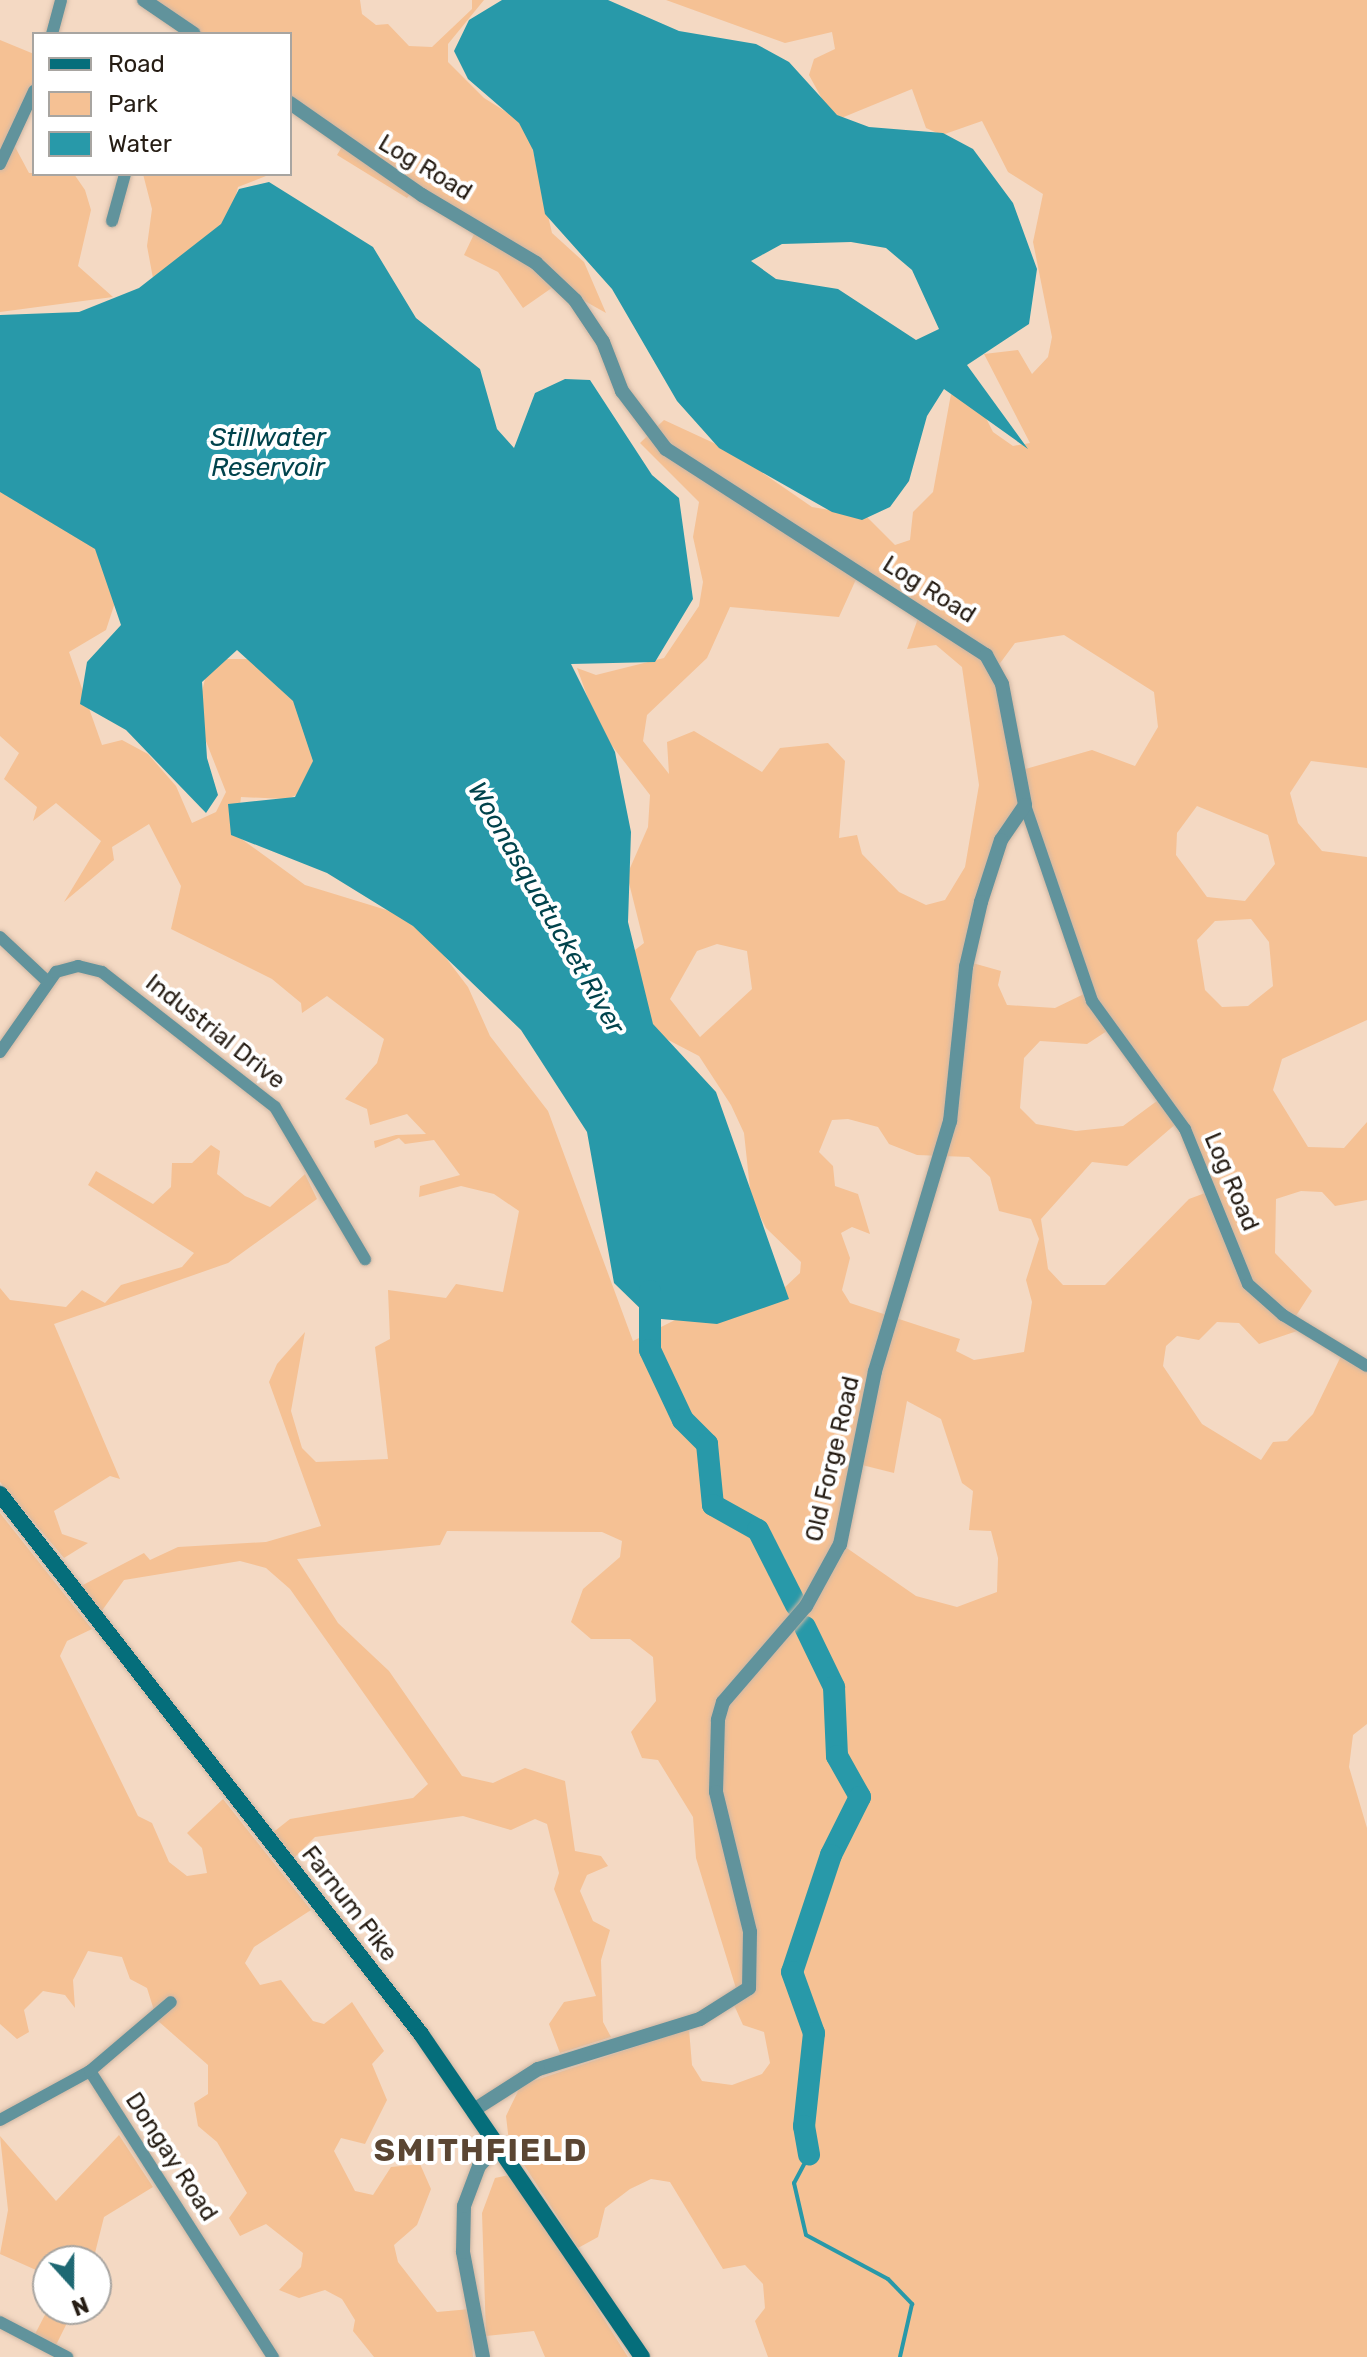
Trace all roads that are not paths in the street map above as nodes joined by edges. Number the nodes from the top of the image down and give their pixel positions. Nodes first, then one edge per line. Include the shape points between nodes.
1 (61, 0) edge
2 (144, 0) edge
3 (186, 31) edge
4 (53, 32) edge
5 (32, 95) edge
6 (292, 104) edge
7 (0, 164) edge
8 (124, 176) edge
9 (112, 221) dead end
10 (1025, 805) junction
11 (0, 937) edge
12 (48, 982) junction
13 (0, 1052) edge
14 (365, 1259) dead end
15 (1367, 1366) edge
16 (0, 1494) edge
17 (171, 2002) dead end
18 (90, 2071) junction
19 (474, 2110) junction
20 (0, 2120) edge
21 (497, 2147) junction
22 (0, 2322) edge
23 (67, 2357) edge
24 (273, 2357) edge
25 (483, 2357) edge
26 (642, 2357) edge

1 - 4 street
2 - 3 street
5 - 7 street
6 - 10 street, Log Road via 383,170 536,263 575,300 603,342 622,391 666,449 986,655 1002,684
8 - 9 street
10 - 15 street, Log Road via 1092,1001 1185,1129 1248,1284
10 - 19 street, Old Forge Road via 1001,840 981,902 966,967 950,1121 875,1371 840,1544 806,1606 723,1702 718,1720 716,1792 750,1932 749,1988 700,2019 538,2069
11 - 12 street
12 - 13 street
12 - 14 street, Industrial Drive via 78,966 102,972 275,1107
16 - 19 main road, Farnum Pike
17 - 18 street
18 - 20 street
18 - 24 street, Dongay Road
19 - 21 main road, Farnum Pike
21 - 25 street via 479,2166 464,2206 463,2252
21 - 26 main road, Farnum Pike
22 - 23 street

